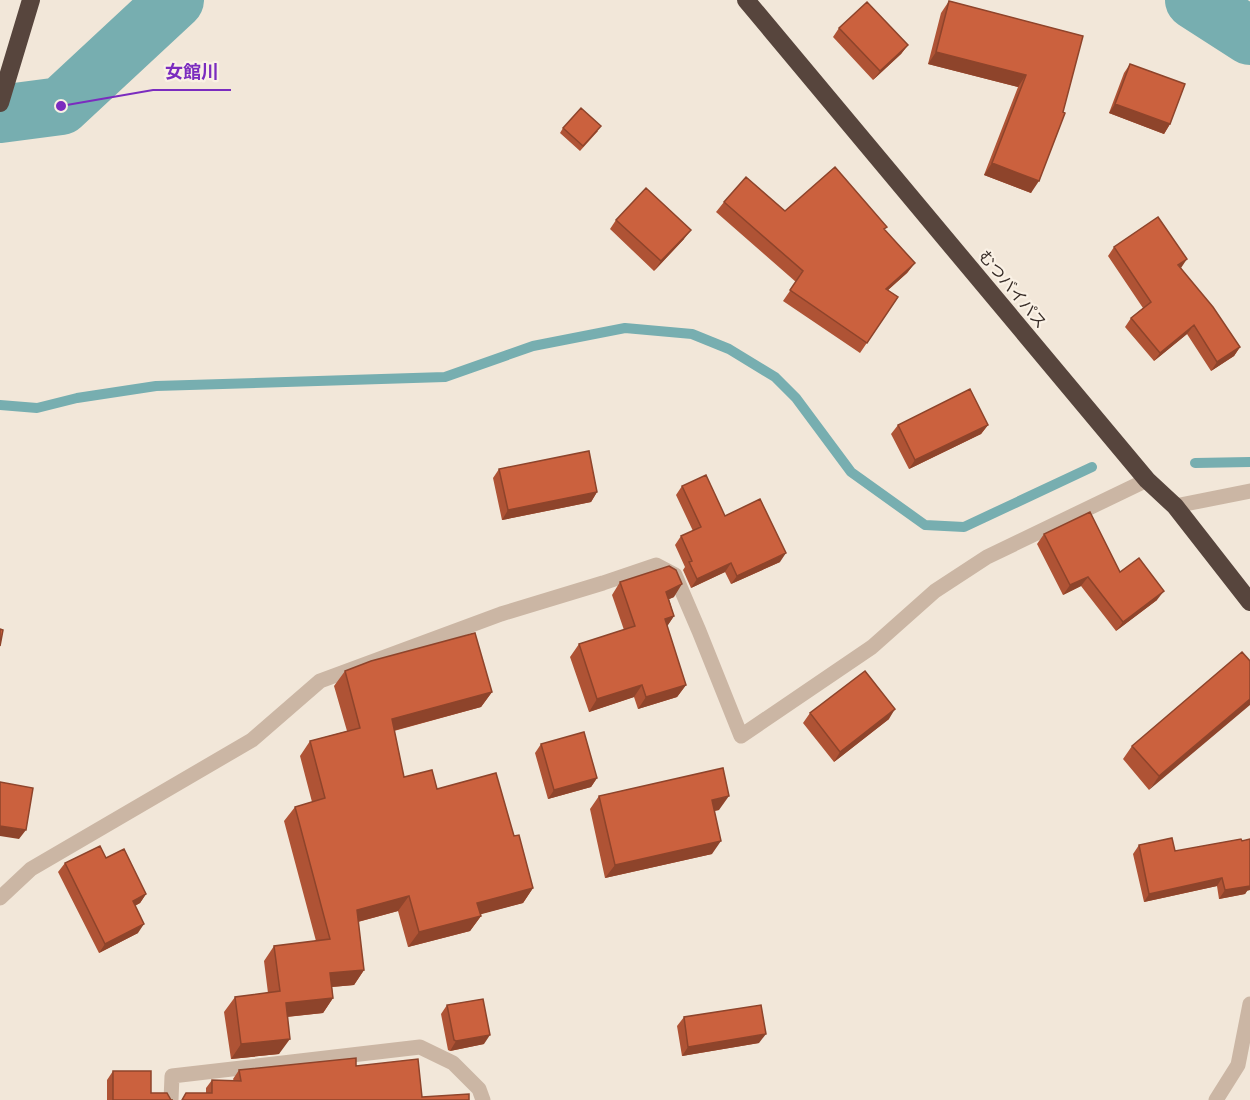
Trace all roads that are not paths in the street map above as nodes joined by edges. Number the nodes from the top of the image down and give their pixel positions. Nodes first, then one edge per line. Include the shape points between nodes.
1 (746, 0) edge
2 (30, 4) edge
3 (0, 103) edge
4 (1147, 480) junction
5 (1250, 490) edge
6 (1175, 506) junction
7 (1250, 602) edge
8 (0, 898) edge
9 (1250, 1004) edge
10 (171, 1100) edge
11 (483, 1100) edge
12 (1216, 1100) edge

1 - 4 highway, むつバイパス
2 - 3 highway
4 - 6 highway, むつバイパス
4 - 8 street via 987,557 934,591 872,647 741,736 675,575 656,565 501,614 320,681 252,740 31,869
5 - 6 street
6 - 7 highway, むつバイパス
9 - 12 street via 1238,1065
10 - 11 street via 172,1076 420,1047 453,1063 479,1089

